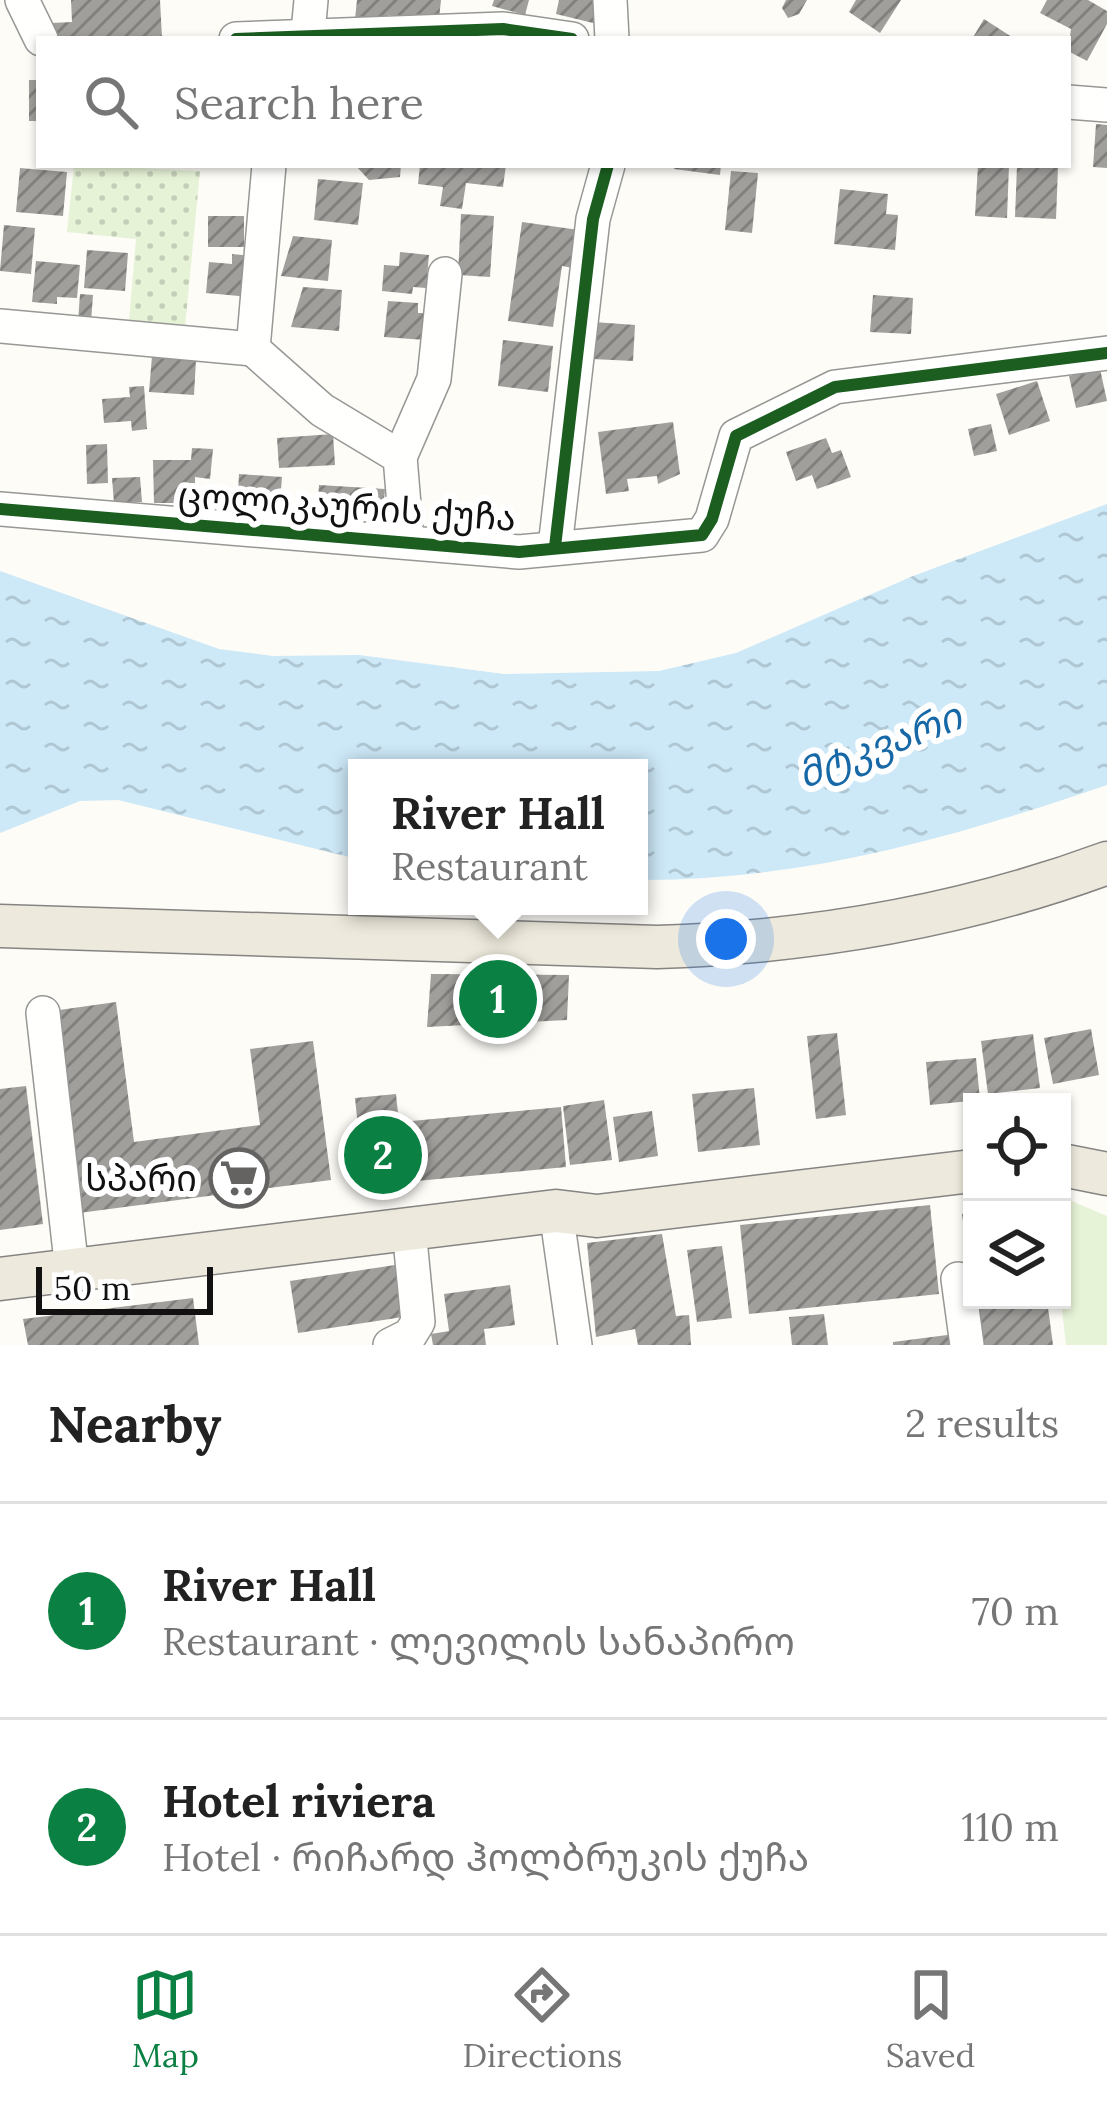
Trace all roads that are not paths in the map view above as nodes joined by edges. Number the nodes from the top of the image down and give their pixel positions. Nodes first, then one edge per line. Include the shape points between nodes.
1 (22, 0) edge
2 (610, 0) edge
3 (294, 26) edge
4 (39, 36) edge
5 (249, 36) edge
6 (551, 36) edge
7 (612, 36) edge
8 (1071, 102) edge
9 (1107, 105) edge
10 (268, 168) edge
11 (607, 168) edge
12 (445, 274) dead end
13 (0, 326) edge
14 (253, 350) junction
15 (1107, 353) edge
16 (400, 457) junction
17 (0, 509) edge
18 (407, 541) junction
19 (555, 547) junction
20 (1107, 862) edge
21 (0, 926) edge
22 (43, 1013) dead end
23 (1071, 1144) edge
24 (1107, 1145) edge
25 (963, 1150) edge
26 (1071, 1167) edge
27 (963, 1172) edge
28 (1107, 1174) edge
29 (556, 1210) junction
30 (409, 1229) junction
31 (72, 1270) junction
32 (0, 1279) edge
33 (958, 1279) dead end
34 (390, 1345) edge
35 (575, 1345) edge
36 (968, 1345) edge

1 - 4 street
2 - 7 street
3 - 5 street
3 - 6 street
8 - 9 street
10 - 14 street
11 - 19 street via 592,219
12 - 16 street via 434,379
13 - 14 street
14 - 16 street via 322,410
15 - 19 street, ცოლიკაურის ქუჩა via 835,387 736,436 702,536
16 - 18 street
17 - 18 street, ცოლიკაურის ქუჩა
18 - 19 street, ცოლიკაურის ქუჩა via 519,552
20 - 21 main road via 925,917 735,944
22 - 31 street
23 - 24 main road
25 - 29 main road via 594,1191
26 - 28 main road
27 - 29 main road via 597,1216
29 - 30 main road
29 - 35 street
30 - 31 main road
30 - 34 street via 418,1322
31 - 32 main road
33 - 36 street

